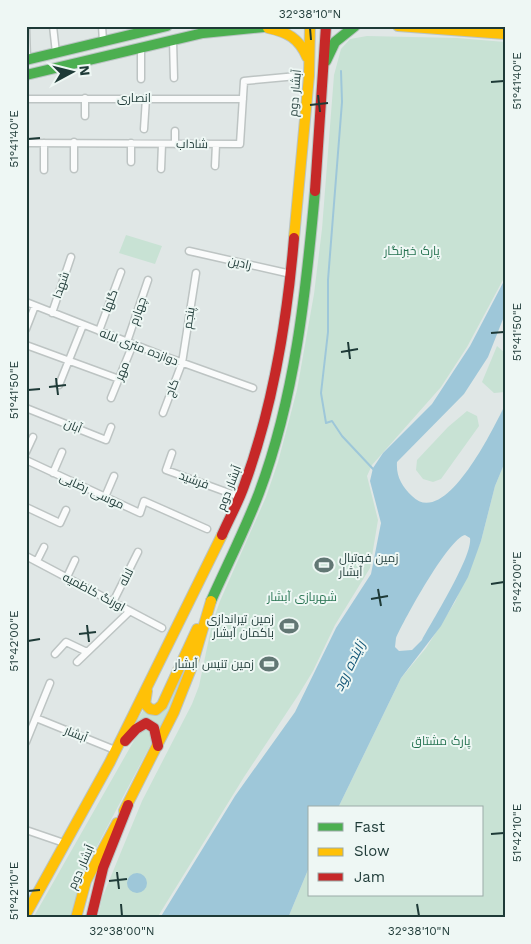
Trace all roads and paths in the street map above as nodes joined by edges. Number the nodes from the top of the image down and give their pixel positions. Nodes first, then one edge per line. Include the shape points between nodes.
1 (53, 26) edge
2 (102, 26) edge
3 (167, 26) edge
4 (310, 26) edge
5 (326, 26) edge
6 (355, 26) edge
7 (398, 26) edge
8 (269, 27) edge
9 (26, 29) edge
10 (134, 30) edge
11 (505, 34) edge
12 (173, 40) junction
13 (103, 41) junction
14 (141, 48) junction
15 (56, 53) junction
16 (26, 60) edge
17 (310, 65) junction
18 (323, 69) junction
19 (26, 75) edge
20 (296, 76) dead end
21 (174, 78) dead end
22 (141, 79) dead end
23 (85, 98) junction
24 (146, 98) junction
25 (26, 99) edge
26 (243, 99) junction
27 (84, 116) dead end
28 (305, 124) junction
29 (320, 125) junction
30 (144, 129) dead end
31 (175, 131) dead end
32 (74, 142) junction
33 (26, 143) edge
34 (44, 143) junction
35 (131, 143) junction
36 (162, 144) junction
37 (175, 144) junction
38 (216, 144) junction
39 (131, 162) dead end
40 (215, 166) dead end
41 (74, 169) dead end
42 (161, 169) dead end
43 (44, 170) dead end
44 (189, 251) dead end
45 (71, 256) dead end
46 (121, 272) dead end
47 (196, 273) dead end
48 (291, 274) junction
49 (148, 280) dead end
50 (26, 302) edge
51 (35, 306) junction
52 (52, 312) junction
53 (83, 325) junction
54 (26, 329) edge
55 (99, 331) junction
56 (130, 343) junction
57 (26, 345) edge
58 (68, 362) junction
59 (182, 363) junction
60 (119, 379) junction
61 (59, 385) dead end
62 (253, 388) dead end
63 (111, 398) dead end
64 (26, 408) edge
65 (163, 413) dead end
66 (111, 427) dead end
67 (33, 437) dead end
68 (26, 452) edge
69 (62, 452) dead end
70 (172, 453) dead end
71 (26, 460) edge
72 (53, 473) junction
73 (114, 476) dead end
74 (105, 497) junction
75 (240, 497) junction
76 (26, 507) edge
77 (66, 510) dead end
78 (196, 524) junction
79 (208, 529) dead end
80 (193, 531) dead end
81 (44, 547) dead end
82 (138, 552) dead end
83 (26, 557) edge
84 (76, 560) dead end
85 (37, 561) junction
86 (67, 578) junction
87 (114, 602) junction
88 (210, 602) junction
89 (130, 611) junction
90 (162, 628) dead end
91 (87, 652) junction
92 (55, 654) dead end
93 (77, 662) dead end
94 (50, 683) dead end
95 (148, 685) junction
96 (36, 718) junction
97 (26, 742) edge
98 (158, 747) junction
99 (116, 750) junction
100 (110, 762) junction
101 (128, 805) junction
102 (26, 830) edge
103 (64, 843) junction
104 (26, 914) edge
105 (76, 918) edge
106 (91, 918) edge

1 - 15 street
2 - 13 street
3 - 10 main road
4 - 17 main road, آبشار دوم
5 - 18 main road, آبشار دوم
6 - 18 main road via 335,42
7 - 11 main road
8 - 12 main road via 203,33
8 - 17 main road via 295,35
9 - 16 street
10 - 13 main road
12 - 14 main road
12 - 21 street
13 - 15 main road
14 - 19 main road
14 - 22 street
15 - 16 main road
17 - 28 main road, آبشار دوم
18 - 29 main road, آبشار دوم
20 - 26 street, شاداب via 244,81
23 - 24 street, انصاری
23 - 25 street, انصاری
23 - 27 street
24 - 26 street, انصاری
24 - 30 street
26 - 38 street, شاداب via 241,144
28 - 29 main road
28 - 48 main road, آبشار دوم
29 - 88 main road, آبشار دوم via 307,277 280,423 259,493
31 - 37 street
32 - 34 street, شاداب
32 - 35 street, شاداب
32 - 41 street
33 - 34 street, شاداب
34 - 43 street
35 - 36 street, شاداب
35 - 39 street
36 - 37 street, شاداب
36 - 42 street
37 - 38 street, شاداب
38 - 40 street
44 - 48 street, رادین
45 - 52 street, شهدا
46 - 55 street, گلها
47 - 59 street, پنجم
48 - 75 main road, آبشار دوم via 265,419
49 - 56 street, چهارم
50 - 51 street, دوازده متری لاله
51 - 52 street, دوازده متری لاله
51 - 54 street
52 - 53 street, دوازده متری لاله
53 - 55 street, دوازده متری لاله
53 - 58 street
55 - 56 street, دوازده متری لاله
56 - 59 street, دوازده متری لاله
56 - 60 street, مهر
57 - 58 street
58 - 60 street
58 - 61 street
59 - 62 street, دوازده متری لاله
59 - 65 street, کاج
60 - 63 street, مهر
64 - 66 street, آبان via 106,440
67 - 68 street
69 - 72 street
70 - 75 street, فرشید via 166,470
71 - 72 street, موسی رضایی
72 - 74 street, موسی رضایی
73 - 74 street
74 - 78 street, موسی رضایی via 140,513 144,502
75 - 95 main road, آبشار دوم
76 - 77 street via 60,522
78 - 79 street, موسی رضایی
78 - 80 street
81 - 85 street
82 - 87 street, لاله
83 - 85 street, اورنگ کاظمیه
84 - 86 street
85 - 86 street, اورنگ کاظمیه
86 - 87 street, اورنگ کاظمیه
87 - 89 street, اورنگ کاظمیه
88 - 95 main road via 162,705 156,710 145,704
88 - 98 main road, آبشار دوم via 191,669
89 - 90 street, اورنگ کاظمیه
89 - 91 street
91 - 92 street via 66,642
91 - 93 street
94 - 96 street
95 - 99 main road, آبشار دوم
96 - 97 street
96 - 99 street, آبشار
98 - 100 main road via 157,732 153,726 140,724
98 - 101 main road, آبشار دوم
99 - 100 main road, آبشار دوم
100 - 103 main road, آبشار دوم
101 - 105 main road, آبشار دوم via 93,866
101 - 106 main road via 103,868
102 - 103 street
103 - 104 main road, آبشار دوم

